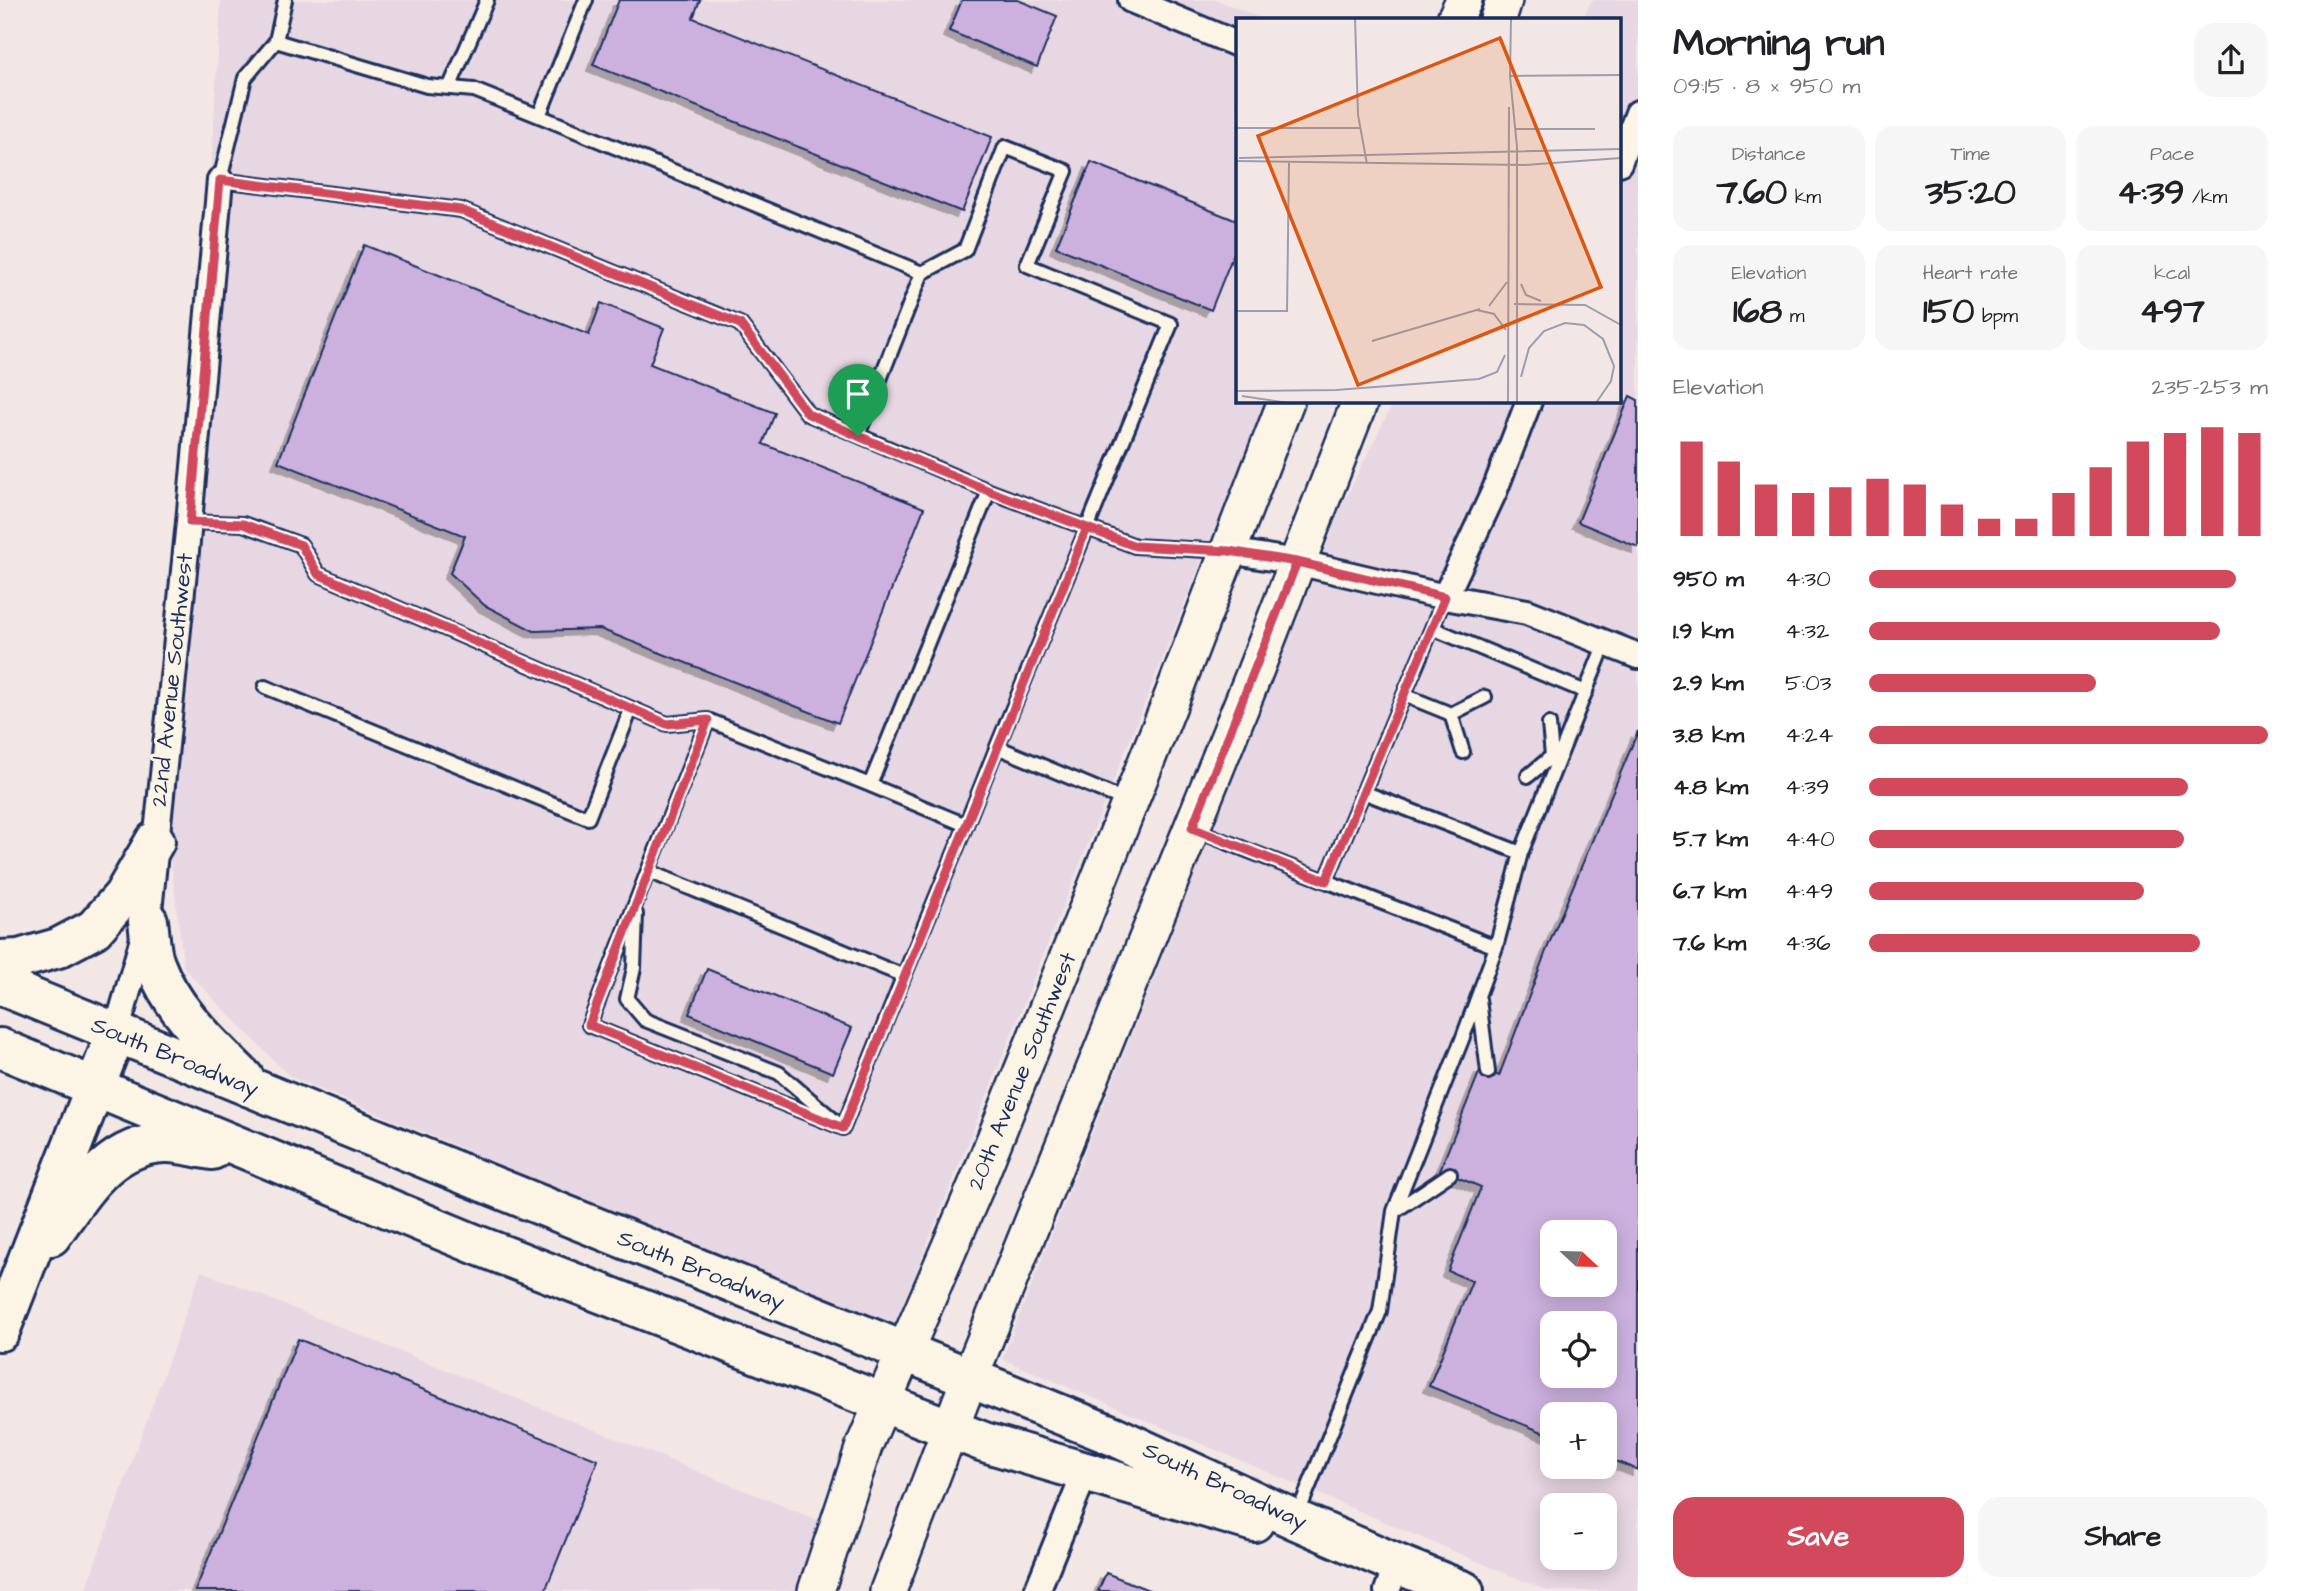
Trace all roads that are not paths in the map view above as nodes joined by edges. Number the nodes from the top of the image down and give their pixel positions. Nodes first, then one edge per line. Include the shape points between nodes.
1 (285, 0) edge
2 (487, 0) edge
3 (586, 0) edge
4 (1131, 0) edge
5 (1464, 0) edge
6 (1504, 0) edge
7 (1455, 18) edge
8 (1497, 18) edge
9 (276, 41) junction
10 (1236, 44) edge
11 (450, 86) junction
12 (1638, 113) edge
13 (539, 116) junction
14 (1620, 160) edge
15 (220, 180) junction
16 (922, 273) junction
17 (1286, 402) edge
18 (1360, 402) edge
19 (1529, 402) edge
20 (858, 436) junction
21 (989, 491) junction
22 (190, 522) junction
23 (1087, 528) junction
24 (1229, 551) junction
25 (1297, 562) junction
26 (1445, 597) junction
27 (1432, 628) junction
28 (1605, 643) junction
29 (1638, 656) edge
30 (265, 687) dead end
31 (1586, 692) junction
32 (1404, 695) junction
33 (1485, 697) dead end
34 (631, 709) junction
35 (1451, 713) junction
36 (708, 720) junction
37 (1549, 724) dead end
38 (997, 747) junction
39 (1463, 752) dead end
40 (1555, 757) junction
41 (1528, 776) dead end
42 (870, 785) junction
43 (1363, 792) junction
44 (1129, 803) junction
45 (966, 825) junction
46 (1192, 828) junction
47 (155, 841) junction
48 (1521, 853) junction
49 (648, 871) junction
50 (1326, 881) junction
51 (636, 903) junction
52 (148, 921) junction
53 (1496, 947) junction
54 (0, 960) edge
55 (904, 976) junction
56 (0, 985) edge
57 (1478, 994) junction
58 (116, 1033) junction
59 (0, 1048) edge
60 (1488, 1072) dead end
61 (94, 1086) junction
62 (255, 1090) junction
63 (843, 1128) junction
64 (274, 1161) junction
65 (1450, 1174) dead end
66 (1395, 1212) junction
67 (23, 1274) junction
68 (0, 1331) edge
69 (904, 1351) junction
70 (970, 1377) junction
71 (883, 1402) junction
72 (950, 1429) junction
73 (1085, 1473) junction
74 (1296, 1520) junction
75 (1392, 1577) edge
76 (816, 1591) edge
77 (888, 1591) edge
78 (1037, 1591) edge
79 (1464, 1591) edge

1 - 9 lane
2 - 11 lane
3 - 13 lane
4 - 10 street
5 - 7 street
6 - 8 street
9 - 11 lane via 427,86
9 - 15 lane via 244,78
11 - 13 lane via 474,90
12 - 14 street
13 - 16 lane
15 - 20 lane via 461,210 740,324 808,414
15 - 22 street, 22nd Avenue Southwest
16 - 20 lane
16 - 23 lane via 965,250 1005,147 1066,171 1027,265 1171,324
17 - 24 street, 20th Avenue Southwest
18 - 25 street
19 - 26 street via 1494,492
20 - 21 lane
21 - 23 lane
21 - 42 lane
22 - 34 lane via 243,524 301,545 318,574
22 - 47 street, 22nd Avenue Southwest
23 - 24 lane via 1135,546
23 - 38 lane
24 - 25 street
24 - 44 street, 20th Avenue Southwest
25 - 26 street
25 - 46 street
26 - 27 lane
26 - 28 street via 1527,612
27 - 31 lane
27 - 32 lane
28 - 29 street
28 - 31 lane
30 - 34 lane via 588,818
31 - 40 lane
32 - 35 lane
32 - 43 lane
33 - 35 lane
34 - 36 lane via 667,724
35 - 39 lane
36 - 42 lane
36 - 49 lane
37 - 40 lane
38 - 44 lane
38 - 45 lane
40 - 41 lane
40 - 48 lane
42 - 45 lane
43 - 48 lane
43 - 50 lane
44 - 69 street, 20th Avenue Southwest via 981,1173
45 - 55 lane
46 - 50 lane
46 - 70 street
47 - 52 street, 22nd Avenue Southwest
47 - 54 main road via 122,897 94,929 58,948 19,960
48 - 53 lane
49 - 51 lane
49 - 55 lane
50 - 53 lane
51 - 63 lane via 634,968 626,999 645,1020 779,1073
51 - 63 lane via 589,1025
52 - 58 street, 22nd Avenue Southwest
52 - 62 main road via 154,961 187,1020
53 - 57 lane
55 - 63 lane
56 - 58 main road, South Broadway
57 - 60 lane
57 - 66 lane
58 - 61 main road, 22nd Avenue Southwest
58 - 62 main road, South Broadway
59 - 61 main road, South Broadway
61 - 64 main road, South Broadway
61 - 67 main road, 22nd Avenue Southwest
62 - 69 main road, South Broadway
64 - 67 main road via 166,1142 139,1146 100,1170
64 - 71 main road, South Broadway
65 - 66 lane
66 - 74 lane via 1380,1311
67 - 68 main road
69 - 70 main road, South Broadway
69 - 71 street, 20th Avenue Southwest
70 - 72 street
70 - 74 main road, South Broadway via 1114,1436
71 - 72 main road, South Broadway
71 - 76 street, 20th Avenue Southwest
72 - 73 main road, South Broadway
72 - 77 street
73 - 75 main road, South Broadway
73 - 78 street
74 - 75 main road, South Broadway
75 - 79 main road, South Broadway

